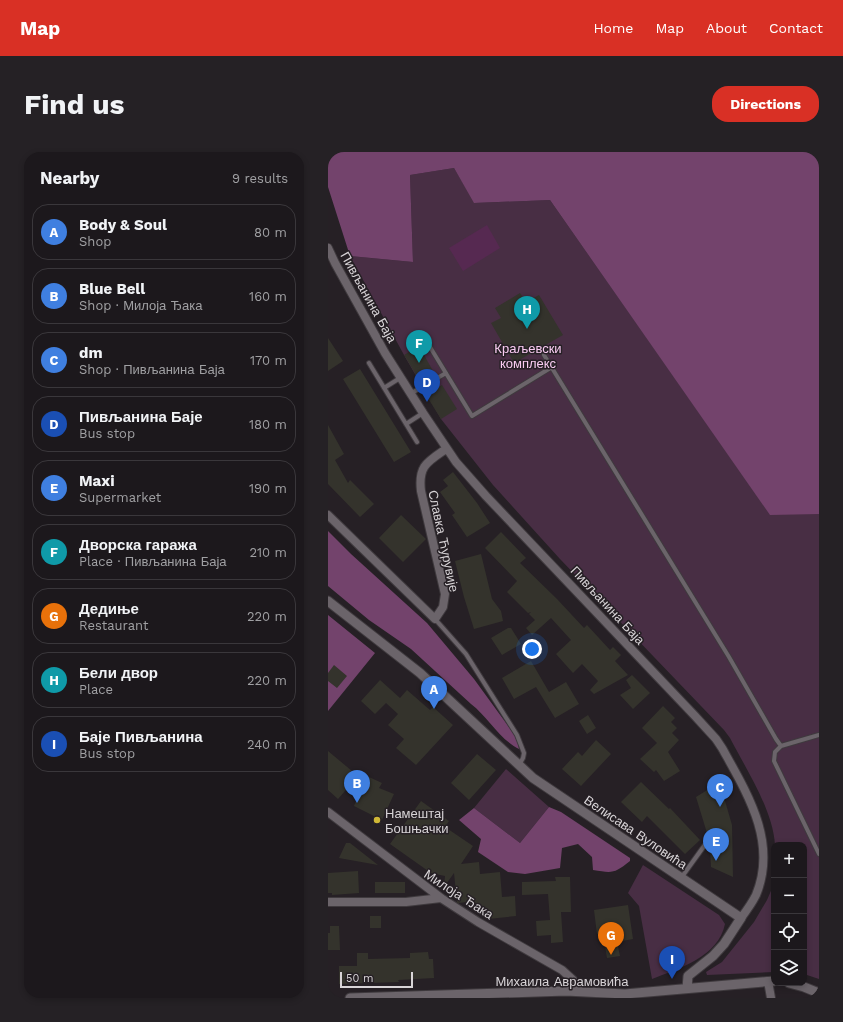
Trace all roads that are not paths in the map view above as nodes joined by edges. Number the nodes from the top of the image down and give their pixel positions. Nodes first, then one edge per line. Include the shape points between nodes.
1 (328, 250) edge
2 (427, 342) dead end
3 (544, 355) dead end
4 (369, 363) dead end
5 (552, 367) junction
6 (446, 373) junction
7 (400, 378) junction
8 (384, 388) junction
9 (410, 394) junction
10 (423, 413) junction
11 (406, 424) junction
12 (417, 442) dead end
13 (446, 449) junction
14 (328, 515) edge
15 (328, 601) edge
16 (435, 618) junction
17 (819, 735) edge
18 (781, 746) junction
19 (518, 765) junction
20 (328, 812) edge
21 (707, 842) dead end
22 (819, 854) edge
23 (681, 878) junction
24 (441, 898) junction
25 (328, 902) edge
26 (742, 918) junction
27 (771, 981) edge
28 (771, 986) edge
29 (800, 986) edge
30 (687, 988) junction
31 (577, 992) junction
32 (819, 993) edge
33 (645, 995) edge
34 (494, 996) edge
35 (604, 996) edge
36 (403, 997) edge
37 (350, 998) edge
38 (771, 998) edge

1 - 7 street, Пивљанина Баја
2 - 6 lane
3 - 5 lane
4 - 8 lane
5 - 6 lane via 472,416
5 - 18 lane
6 - 9 lane
7 - 8 lane
7 - 9 street, Пивљанина Баја
8 - 11 lane
9 - 10 street, Пивљанина Баја
10 - 11 lane
10 - 13 street, Пивљанина Баја
11 - 12 lane
13 - 16 street, Славка Ћурувије via 423,466 420,478 445,594 443,607
13 - 26 street, Пивљанина Баја via 465,473 695,716 722,748 756,816 763,842 763,864 758,888
14 - 16 street
15 - 19 street, Велисава Вуловића via 406,661
16 - 19 lane via 466,654 517,735 524,753
17 - 18 lane
18 - 22 lane via 775,752 774,761
19 - 23 street, Велисава Вуловића via 548,789
20 - 24 street, Милоја Ђака
21 - 23 lane
23 - 26 street, Велисава Вуловића
24 - 25 street via 406,902
24 - 31 street, Милоја Ђака via 562,970 573,980
26 - 30 street, Пивљанина Баја via 713,956 688,976
27 - 30 street, Михаила Аврамовића
28 - 38 street
29 - 32 street
30 - 33 street, Михаила Аврамовића
31 - 34 street, Михаила Аврамовића
31 - 35 street, Михаила Аврамовића
33 - 35 street, Михаила Аврамовића
34 - 36 street, Михаила Аврамовића
36 - 37 street, Михаила Аврамовића

